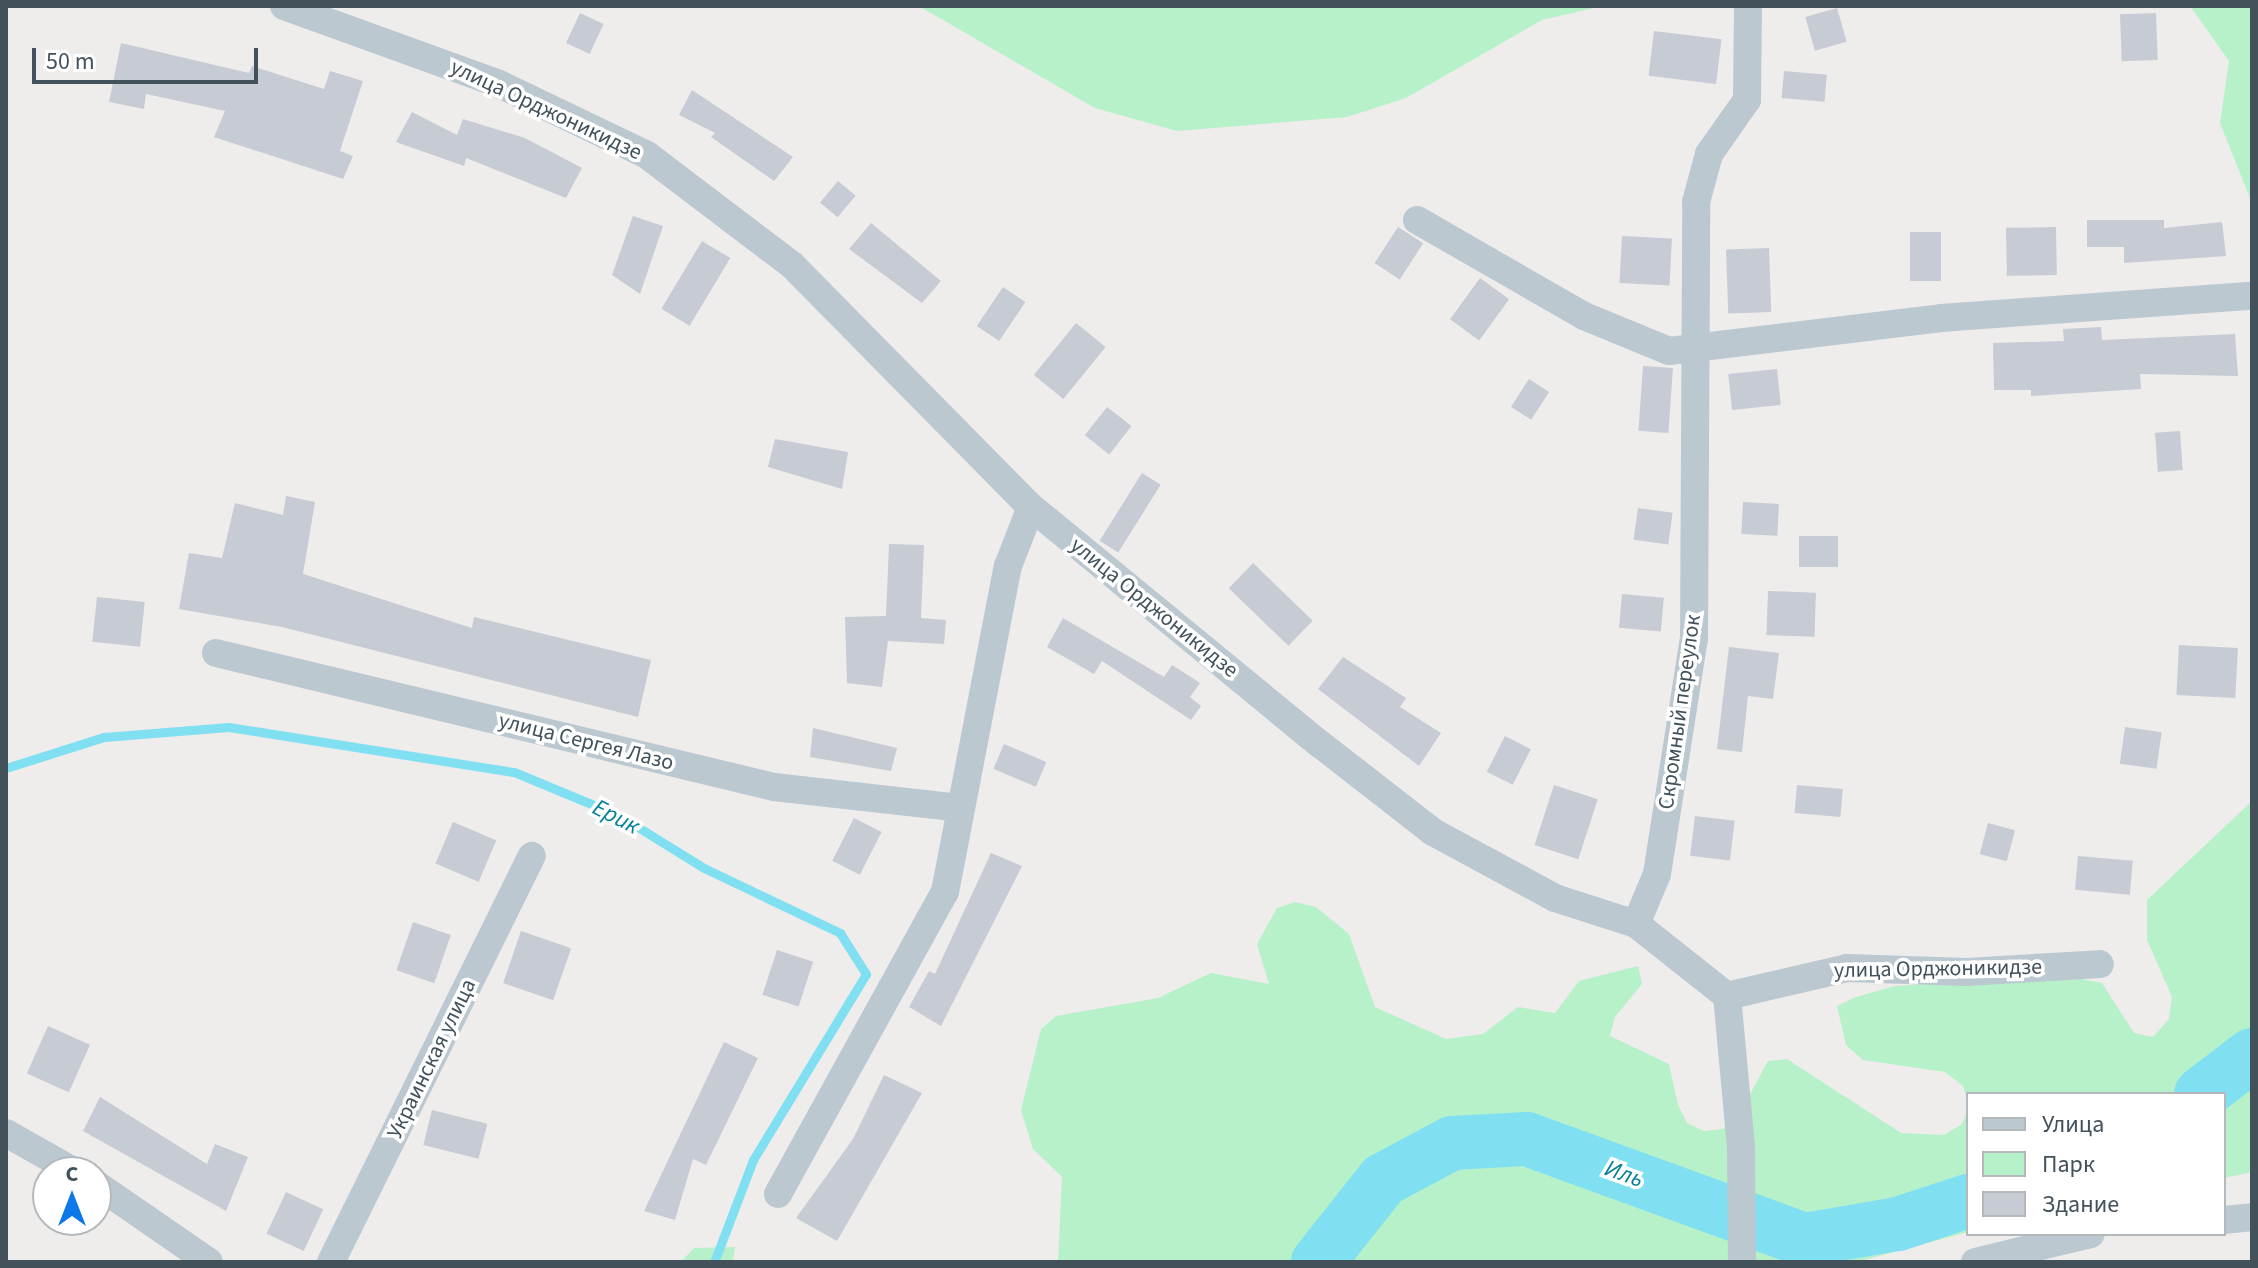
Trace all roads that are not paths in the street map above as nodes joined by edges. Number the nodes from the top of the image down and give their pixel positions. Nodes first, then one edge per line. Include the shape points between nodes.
1 (284, 6) edge
2 (1748, 6) edge
3 (1417, 220) dead end
4 (2251, 296) edge
5 (1692, 352) junction
6 (1031, 507) junction
7 (216, 653) dead end
8 (960, 808) junction
9 (532, 856) dead end
10 (1636, 924) junction
11 (2100, 964) dead end
12 (1727, 996) junction
13 (6, 1133) edge
14 (47, 1156) edge
15 (778, 1194) dead end
16 (112, 1195) edge
17 (2252, 1217) edge
18 (2226, 1220) edge
19 (2083, 1236) edge
20 (209, 1262) edge
21 (331, 1262) edge
22 (1742, 1262) edge
23 (1975, 1262) edge

1 - 6 street, улица Орджоникидзе via 499,84 647,155 793,266
2 - 5 street, Скромный переулок via 1747,100 1709,154 1696,202
3 - 5 street via 1584,316 1669,351
4 - 5 street via 1941,318
5 - 10 street, Скромный переулок via 1699,425 1694,639 1657,874
6 - 8 street via 1008,566
6 - 10 street, улица Орджоникидзе via 1433,832 1555,898
7 - 8 street, улица Сергея Лазо via 774,787
8 - 15 street via 945,892
9 - 21 street, Украинская улица
10 - 12 street, улица Орджоникидзе
11 - 12 street, улица Орджоникидзе via 1967,972 1847,968
12 - 22 street via 1741,1148
13 - 14 street
16 - 20 street
17 - 18 street
19 - 23 street

